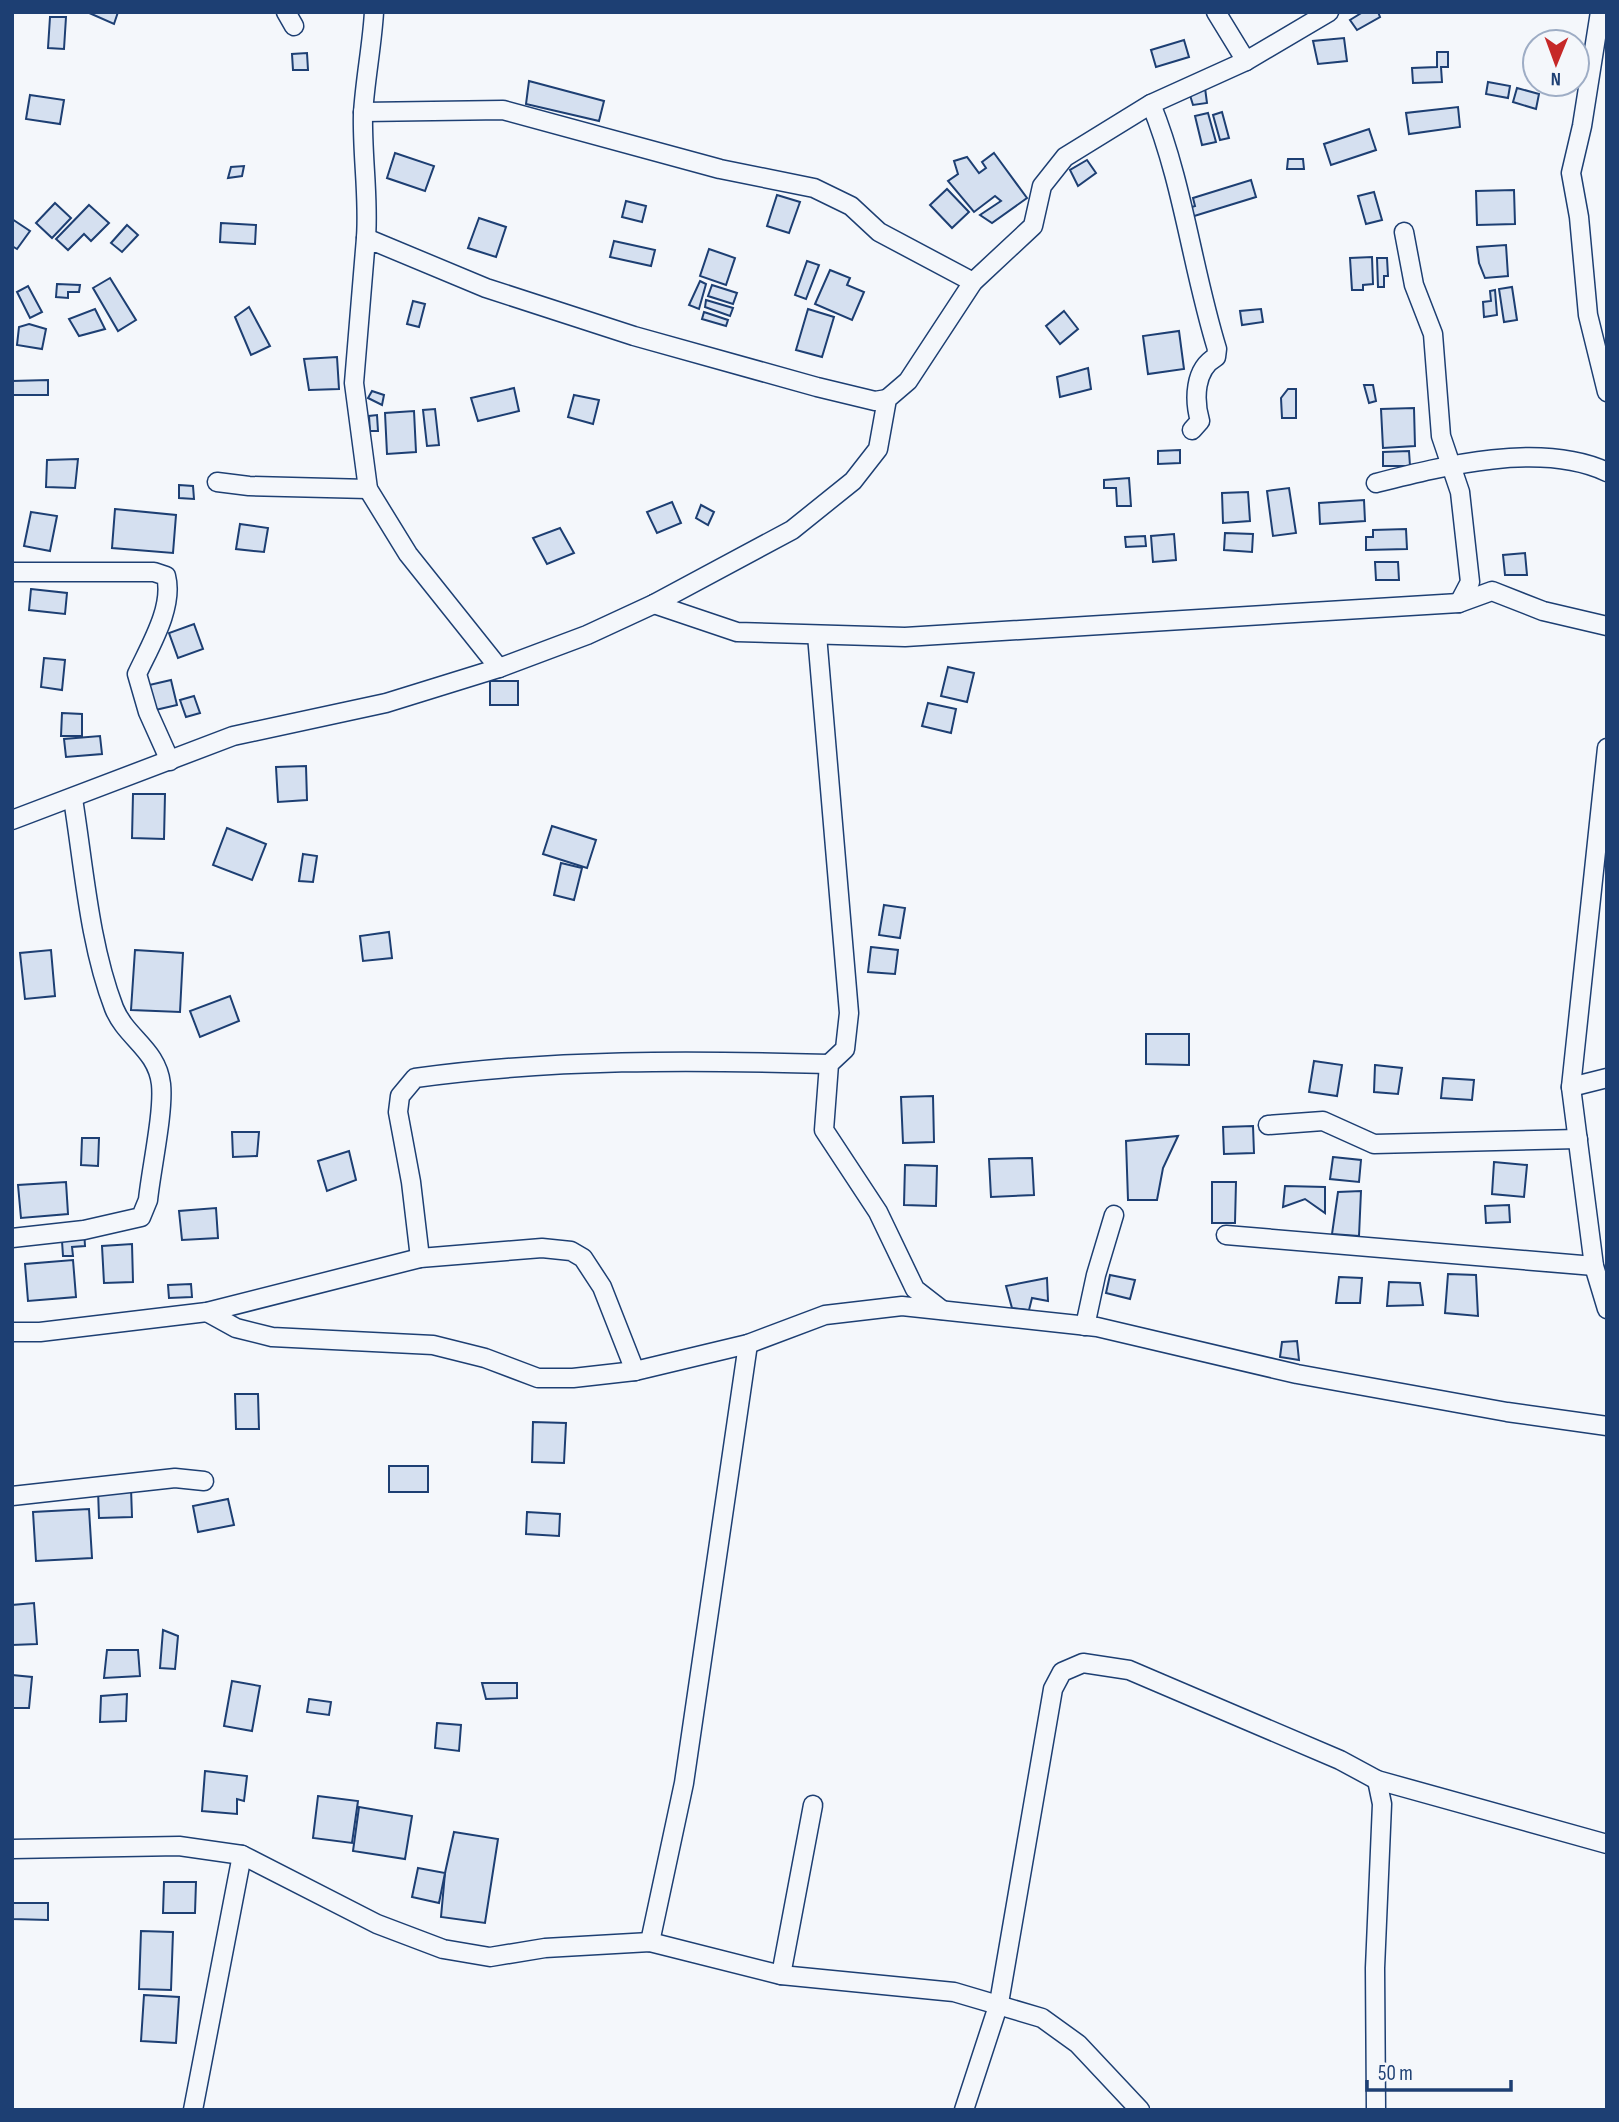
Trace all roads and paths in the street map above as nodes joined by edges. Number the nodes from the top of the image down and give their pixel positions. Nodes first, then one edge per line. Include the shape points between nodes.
1 (374, 12) edge
2 (1216, 12) edge
3 (1329, 12) edge
4 (1600, 12) edge
5 (1246, 61) junction
6 (1151, 104) junction
7 (363, 112) junction
8 (1404, 232) dead end
9 (366, 238) junction
10 (973, 282) junction
11 (1607, 392) edge
12 (887, 399) junction
13 (1192, 430) dead end
14 (1449, 466) junction
15 (1607, 472) edge
16 (217, 481) dead end
17 (1376, 483) dead end
18 (368, 489) junction
19 (12, 572) edge
20 (1459, 603) junction
21 (654, 604) junction
22 (1607, 626) edge
23 (817, 635) junction
24 (499, 668) junction
25 (1607, 748) edge
26 (170, 761) junction
27 (72, 799) junction
28 (12, 820) edge
29 (829, 1064) junction
30 (1607, 1078) edge
31 (1571, 1087) junction
32 (1269, 1125) dead end
33 (1578, 1139) junction
34 (1114, 1215) dead end
35 (1226, 1236) dead end
36 (12, 1238) edge
37 (420, 1258) junction
38 (1594, 1266) junction
39 (1607, 1309) edge
40 (942, 1310) junction
41 (207, 1312) junction
42 (1085, 1326) junction
43 (12, 1332) edge
44 (748, 1344) junction
45 (635, 1371) junction
46 (1607, 1426) edge
47 (204, 1481) dead end
48 (12, 1496) edge
49 (1377, 1780) junction
50 (813, 1805) dead end
51 (1607, 1844) edge
52 (12, 1849) edge
53 (242, 1855) junction
54 (650, 1942) junction
55 (781, 1975) junction
56 (999, 2003) junction
57 (192, 2110) edge
58 (964, 2110) edge
59 (1140, 2110) edge
60 (1376, 2110) edge

1 - 7 street
2 - 5 street
3 - 5 street
4 - 11 street via 1570,173 1588,314
5 - 6 street
6 - 10 street via 1065,157 1042,186 1033,226
6 - 13 street via 1167,144 1217,349 1198,382 1195,405 1200,421
7 - 9 street via 363,172 369,207
7 - 10 street via 503,110 720,169 814,188 851,206 879,232
8 - 14 street via 1414,285 1433,334 1441,436
9 - 12 street via 486,288 634,336 817,387 875,401
9 - 18 street via 354,383
10 - 12 street via 908,381
12 - 21 street via 878,449 853,481 792,530
14 - 15 street via 1525,458 1587,463
14 - 17 street
14 - 20 street via 1460,492 1470,582
16 - 18 street
18 - 24 street via 408,554
19 - 26 street via 154,572 166,576 169,587 156,634 137,674
20 - 22 street via 1492,591 1543,611
20 - 23 street via 905,636
21 - 23 street via 737,632
21 - 24 street
23 - 29 street via 849,1013 845,1049
24 - 26 street via 386,703 233,736
25 - 31 street
26 - 27 street
27 - 28 street
27 - 36 street via 95,934 115,1010 146,1046 161,1086 148,1200 141,1217 121,1224
29 - 37 street via 674,1059 415,1078 400,1096 397,1112
29 - 40 street via 824,1130 877,1212 915,1289
30 - 31 street
31 - 33 street
32 - 33 street via 1323,1121 1374,1144
33 - 38 street
34 - 42 street
35 - 38 street
37 - 41 street
37 - 45 street via 509,1248 571,1251 583,1258 602,1287
38 - 39 street
40 - 42 street
40 - 44 street via 863,1308 825,1315
41 - 43 street
41 - 45 street via 236,1328 272,1337 433,1345 538,1378
42 - 46 street via 1297,1374
44 - 45 street
44 - 54 street via 684,1783
47 - 48 street via 175,1478
49 - 51 street
49 - 56 street via 1129,1670 1083,1663 1062,1672 1054,1689
49 - 60 street via 1382,1804 1375,1968
50 - 55 street
52 - 53 street via 179,1846
53 - 54 street via 377,1924 443,1949 490,1957 545,1948
53 - 57 street
54 - 55 street
55 - 56 street via 954,1992
56 - 58 street
56 - 59 street via 1042,2018 1078,2044

